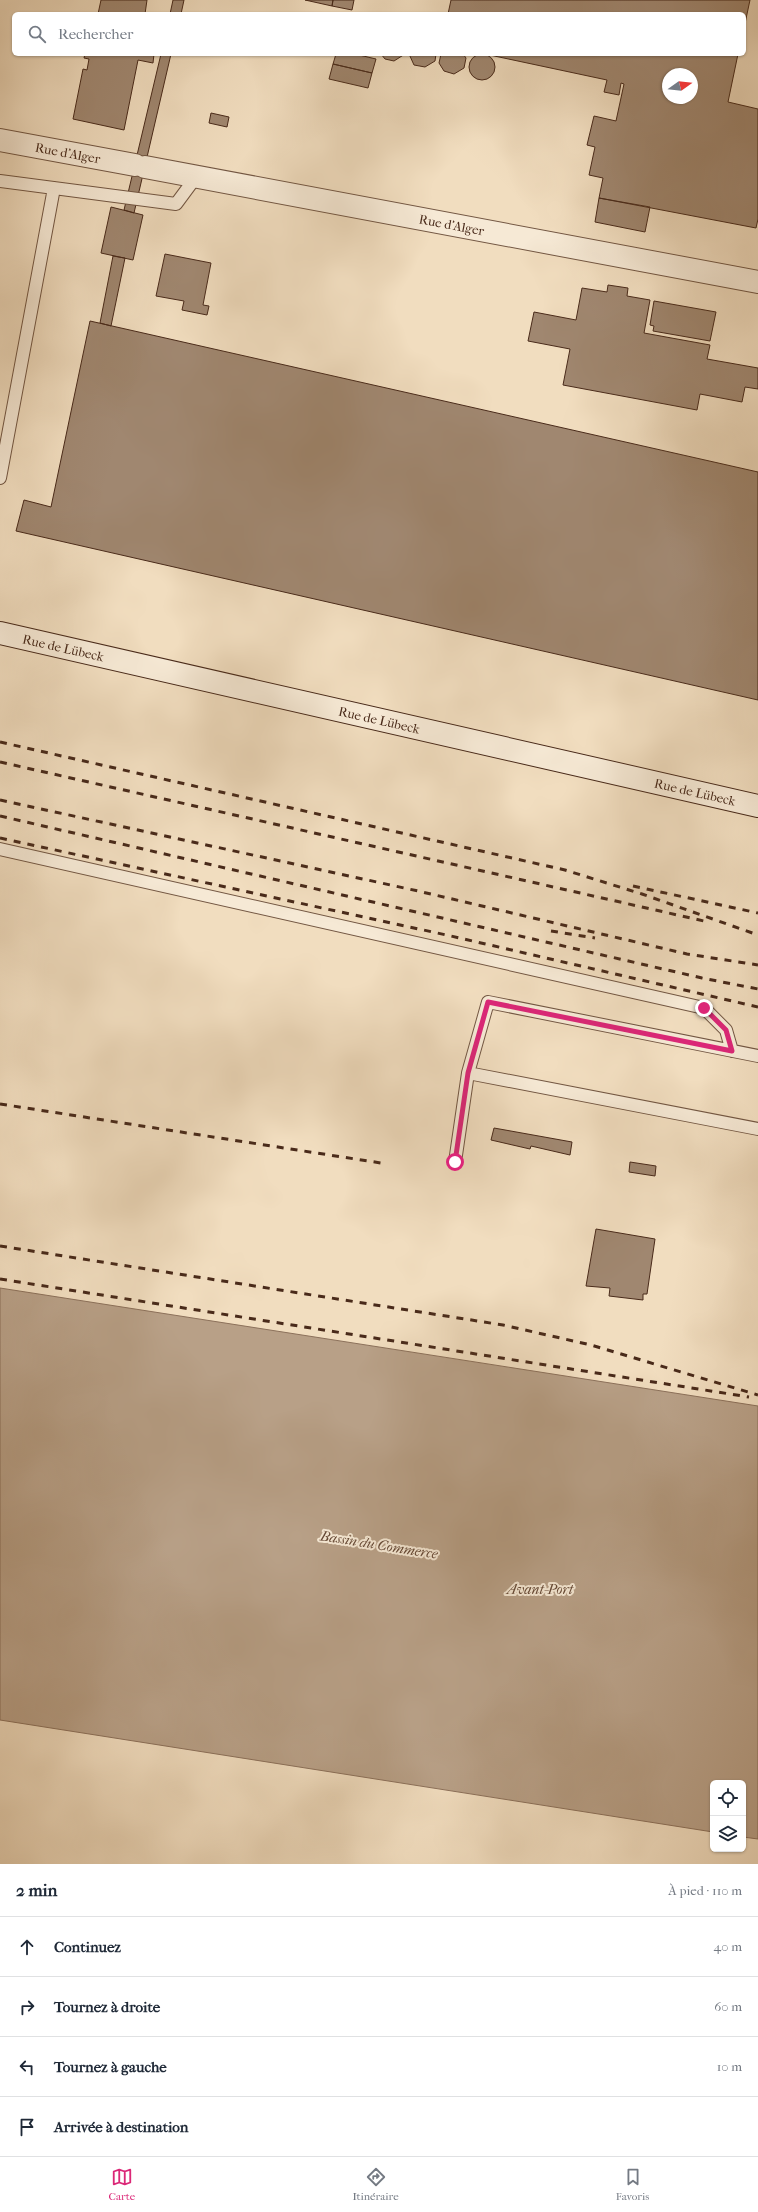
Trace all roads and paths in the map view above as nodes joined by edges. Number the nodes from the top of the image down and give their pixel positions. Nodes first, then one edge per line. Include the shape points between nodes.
1 (0, 140) edge
2 (196, 177) junction
3 (0, 181) edge
4 (54, 188) junction
5 (758, 282) edge
6 (0, 478) edge
7 (0, 633) edge
8 (758, 806) edge
9 (0, 849) edge
10 (732, 1051) junction
11 (758, 1056) edge
12 (468, 1073) junction
13 (758, 1129) edge
14 (455, 1162) dead end

1 - 2 main road, Rue d'Alger
2 - 4 lane via 176,204
2 - 5 main road, Rue d'Alger
3 - 4 lane
4 - 6 lane
7 - 8 main road, Rue de Lübeck
9 - 10 lane via 704,1008 726,1030
10 - 11 lane
10 - 12 lane via 488,1002
12 - 13 lane
12 - 14 lane

